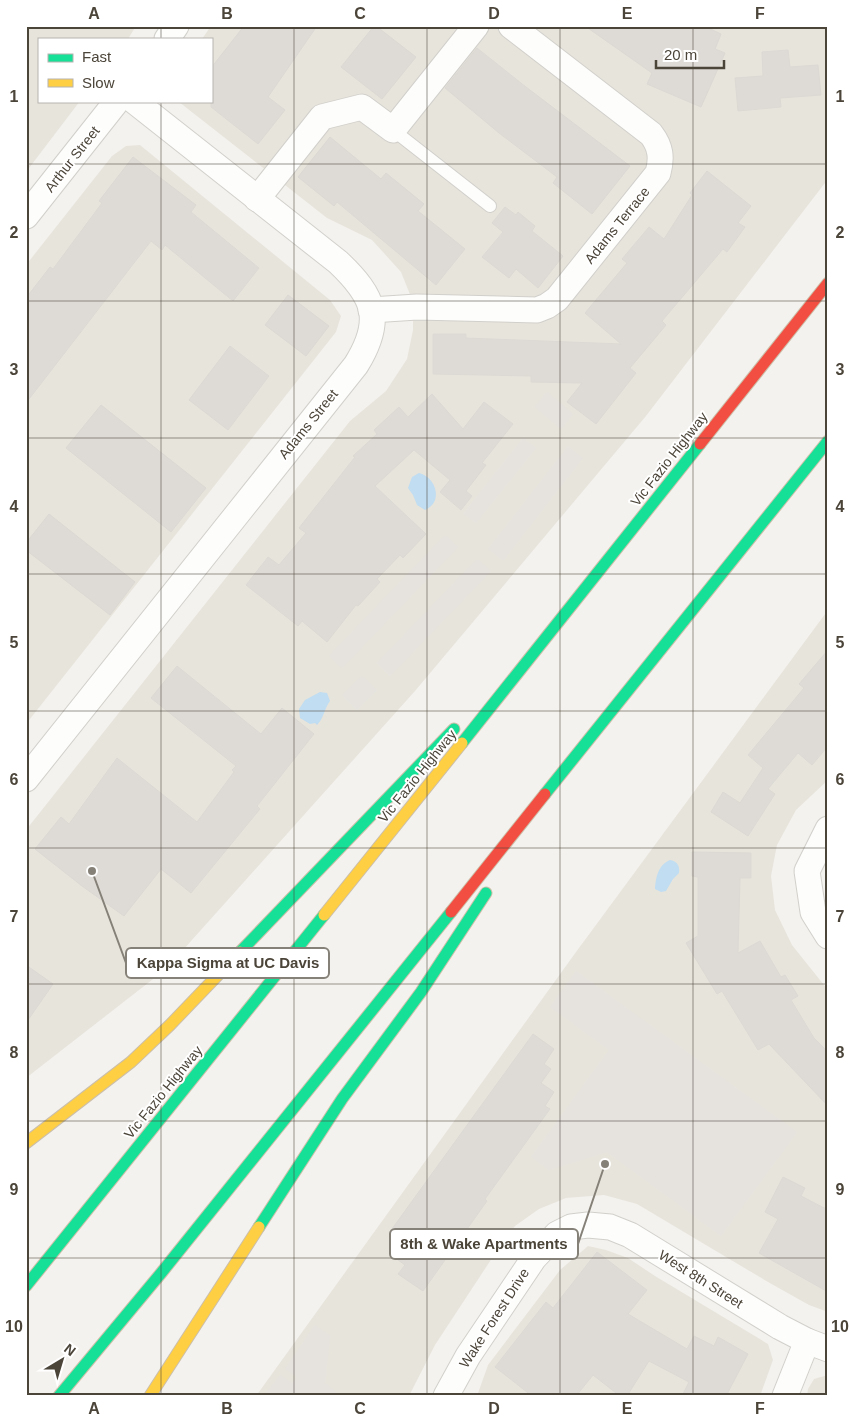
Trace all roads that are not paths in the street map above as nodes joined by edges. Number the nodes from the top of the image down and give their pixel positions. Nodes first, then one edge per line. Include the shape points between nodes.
1 (176, 26) edge
2 (476, 26) edge
3 (511, 26) edge
4 (168, 38) edge
5 (116, 102) edge
6 (135, 102) edge
7 (392, 130) junction
8 (256, 199) junction
9 (490, 206) dead end
10 (26, 216) edge
11 (828, 283) edge
12 (371, 310) junction
13 (828, 441) edge
14 (540, 646) junction
15 (476, 708) dead end
16 (462, 722) dead end
17 (581, 749) junction
18 (26, 779) edge
19 (828, 829) edge
20 (511, 855) dead end
21 (490, 887) dead end
22 (828, 936) edge
23 (26, 1143) edge
24 (571, 1227) joint
25 (26, 1286) edge
26 (817, 1345) edge
27 (58, 1396) edge
28 (150, 1396) edge
29 (446, 1396) edge
30 (785, 1396) edge

1 - 4 street
2 - 7 street
3 - 12 street, Adams Terrace via 651,134 661,154 658,173 557,299 547,306 537,310 417,307
5 - 10 street, Arthur Street
6 - 8 street, Adams Street
7 - 8 street via 362,107 322,117
7 - 9 lane
8 - 12 street, Adams Street via 351,274 366,294
11 - 14 highway, Vic Fazio Highway
12 - 18 street, Adams Street via 370,337 356,364
13 - 17 highway
14 - 15 highway
14 - 25 highway, Vic Fazio Highway
16 - 23 highway via 170,1025 131,1062
17 - 20 highway
17 - 27 highway via 162,1272
19 - 22 street via 807,871 813,912
21 - 28 highway via 421,992 342,1099
24 - 26 street, West 8th Street via 610,1227 630,1235 780,1327
24 - 29 street, Wake Forest Drive via 557,1234 534,1258 468,1356
26 - 30 street

